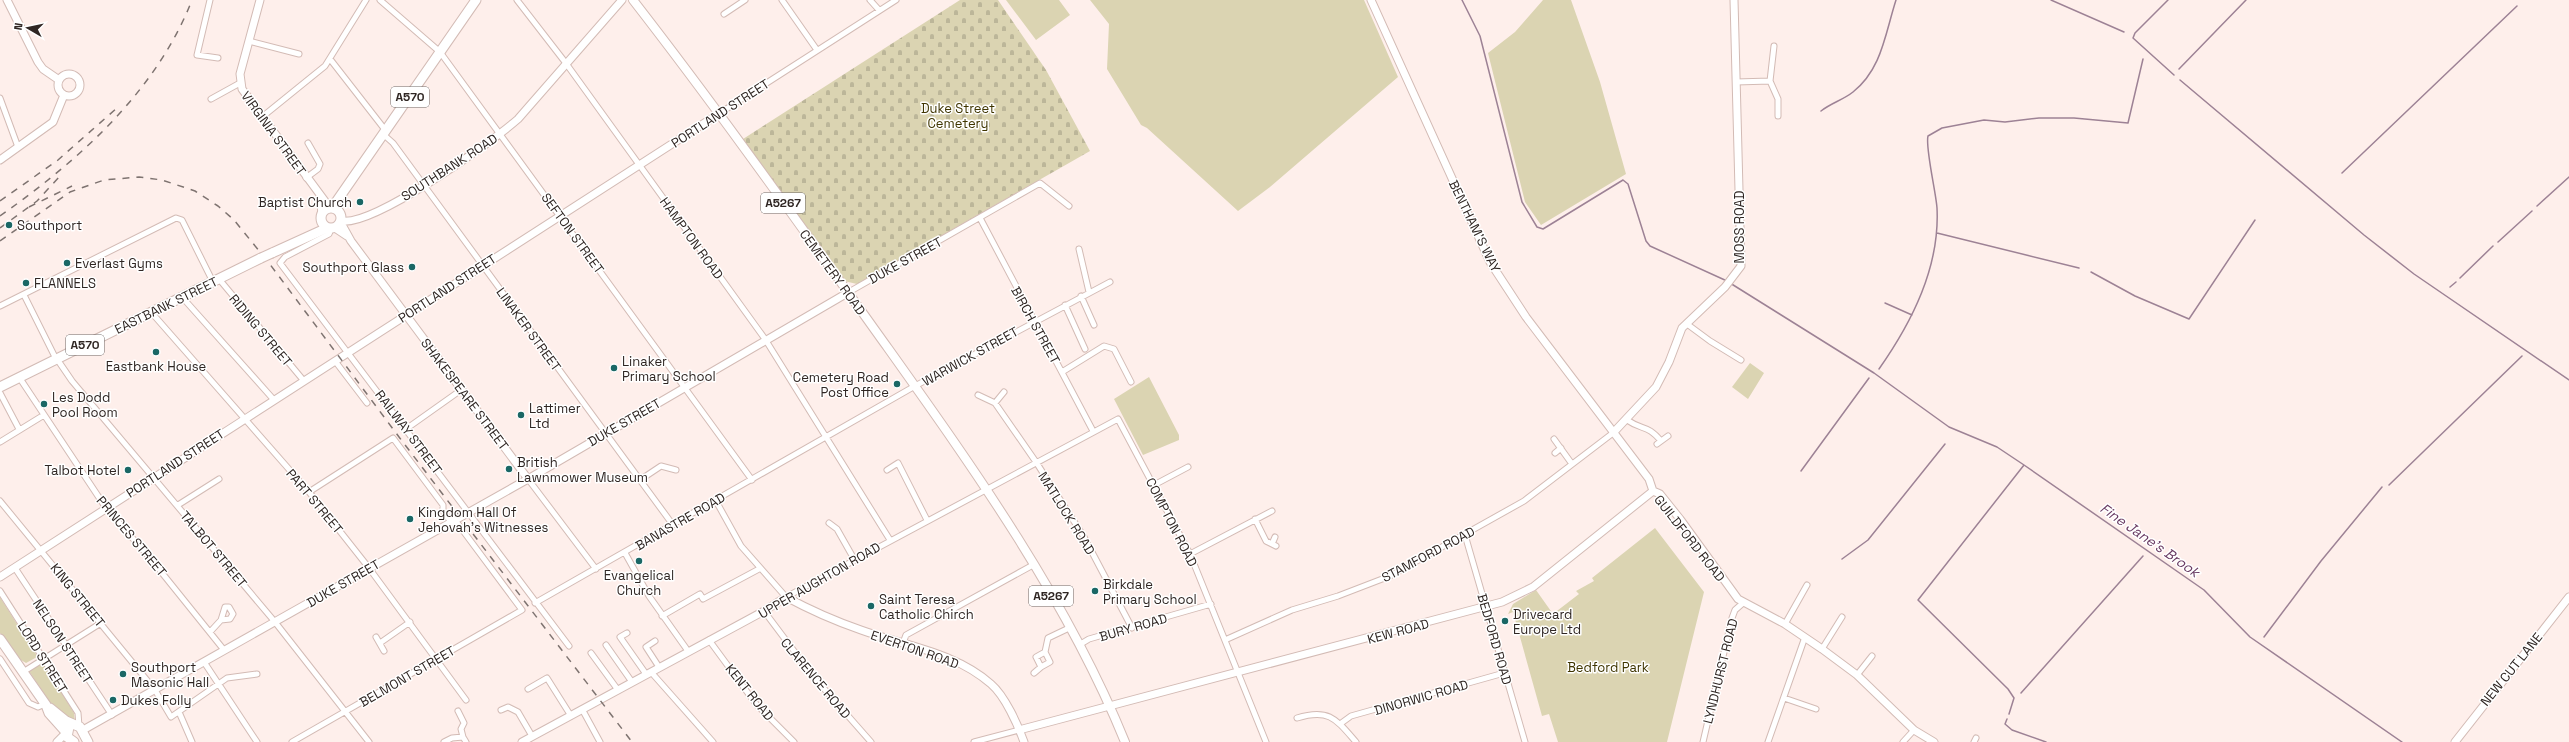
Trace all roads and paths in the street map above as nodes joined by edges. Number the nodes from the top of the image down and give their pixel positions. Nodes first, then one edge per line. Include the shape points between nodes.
1 (7, 0) edge
2 (210, 0) edge
3 (260, 0) edge
4 (366, 0) edge
5 (380, 0) edge
6 (476, 0) edge
7 (517, 0) edge
8 (622, 0) edge
9 (633, 0) edge
10 (745, 0) edge
11 (782, 0) edge
12 (870, 0) edge
13 (896, 0) edge
14 (1371, 0) edge
15 (1734, 0) edge
16 (880, 10) junction
17 (724, 14) dead end
18 (249, 41) junction
19 (1774, 46) dead end
20 (817, 50) junction
21 (440, 52) junction
22 (299, 54) dead end
23 (218, 58) dead end
24 (330, 59) junction
25 (566, 64) junction
26 (59, 80) junction
27 (1736, 82) junction
28 (1770, 82) junction
29 (240, 83) junction
30 (64, 95) junction
31 (0, 98) edge
32 (211, 99) dead end
33 (2, 109) edge
34 (720, 113) junction
35 (1778, 116) dead end
36 (262, 117) junction
37 (385, 133) junction
38 (502, 134) junction
39 (308, 143) dead end
40 (18, 147) junction
41 (0, 160) edge
42 (639, 165) junction
43 (306, 178) junction
44 (423, 184) junction
45 (1069, 206) dead end
46 (329, 212) junction
47 (559, 215) junction
48 (980, 218) junction
49 (335, 226) junction
50 (310, 236) junction
51 (1079, 249) dead end
52 (483, 266) junction
53 (216, 281) junction
54 (1110, 282) dead end
55 (848, 292) junction
56 (1089, 292) junction
57 (24, 295) junction
58 (1081, 296) junction
59 (182, 297) junction
60 (1065, 305) junction
61 (0, 306) edge
62 (151, 312) junction
63 (406, 314) junction
64 (1032, 321) junction
65 (1687, 324) junction
66 (1094, 325) dead end
67 (765, 339) junction
68 (1085, 349) dead end
69 (349, 353) junction
70 (56, 359) junction
71 (1741, 360) dead end
72 (335, 361) junction
73 (1062, 372) junction
74 (19, 377) junction
75 (304, 380) junction
76 (1131, 382) dead end
77 (0, 386) edge
78 (684, 386) junction
79 (915, 386) junction
80 (461, 390) junction
81 (1004, 392) dead end
82 (0, 393) edge
83 (978, 395) dead end
84 (274, 400) junction
85 (367, 403) dead end
86 (995, 403) junction
87 (44, 415) junction
88 (244, 418) junction
89 (1118, 419) joint
90 (1627, 420) junction
91 (19, 429) junction
92 (406, 429) junction
93 (1093, 431) junction
94 (605, 433) junction
95 (1613, 433) junction
96 (1668, 436) dead end
97 (826, 438) junction
98 (1554, 439) dead end
99 (0, 442) edge
100 (1561, 448) junction
101 (1555, 453) dead end
102 (1036, 462) junction
103 (1572, 464) junction
104 (1188, 466) dead end
105 (676, 470) dead end
106 (887, 470) dead end
107 (154, 476) junction
108 (219, 479) dead end
109 (528, 479) junction
110 (640, 480) junction
111 (752, 480) junction
112 (1154, 485) junction
113 (985, 490) junction
114 (1653, 491) junction
115 (309, 492) junction
116 (0, 501) edge
117 (716, 501) junction
118 (178, 506) junction
119 (106, 508) junction
120 (469, 511) junction
121 (1272, 511) dead end
122 (1255, 519) junction
123 (927, 520) junction
124 (453, 521) junction
125 (829, 522) dead end
126 (672, 525) junction
127 (1465, 535) junction
128 (1275, 537) dead end
129 (890, 540) junction
130 (42, 551) junction
131 (625, 553) junction
132 (1190, 554) junction
133 (854, 559) junction
134 (1034, 565) junction
135 (15, 568) junction
136 (369, 568) junction
137 (596, 569) junction
138 (760, 569) junction
139 (0, 577) edge
140 (1807, 585) dead end
141 (0, 590) edge
142 (786, 597) junction
143 (2569, 597) edge
144 (535, 603) junction
145 (1743, 603) junction
146 (1211, 604) junction
147 (1486, 608) junction
148 (764, 611) junction
149 (662, 616) junction
150 (1842, 617) dead end
151 (221, 620) dead end
152 (275, 622) junction
153 (410, 622) junction
154 (101, 623) junction
155 (1785, 624) junction
156 (1069, 628) junction
157 (1132, 628) junction
158 (210, 632) junction
159 (627, 633) dead end
160 (376, 637) dead end
161 (1805, 637) junction
162 (0, 639) edge
163 (709, 640) junction
164 (1225, 640) junction
165 (655, 641) dead end
166 (380, 643) junction
167 (902, 643) junction
168 (66, 645) junction
169 (606, 645) dead end
170 (1079, 645) junction
171 (569, 646) dead end
172 (1822, 649) junction
173 (224, 650) junction
174 (384, 651) dead end
175 (688, 651) junction
176 (1045, 652) junction
177 (591, 653) dead end
178 (1872, 656) dead end
179 (437, 658) junction
180 (0, 659) edge
181 (44, 659) junction
182 (204, 662) junction
183 (659, 667) junction
184 (1041, 667) junction
185 (23, 672) junction
186 (1034, 672) dead end
187 (648, 673) junction
188 (1238, 673) junction
189 (1504, 673) junction
190 (257, 674) dead end
191 (1856, 675) junction
192 (632, 682) junction
193 (219, 685) junction
194 (528, 689) dead end
195 (155, 690) junction
196 (618, 690) junction
197 (1784, 698) junction
198 (466, 700) dead end
199 (45, 704) junction
200 (1111, 706) junction
201 (1816, 709) dead end
202 (501, 710) dead end
203 (582, 710) junction
204 (346, 711) junction
205 (458, 711) dead end
206 (179, 712) junction
207 (112, 715) junction
208 (570, 716) junction
209 (1297, 718) dead end
210 (1340, 724) junction
211 (1020, 730) junction
212 (1914, 730) junction
213 (82, 731) edge
214 (532, 736) junction
215 (70, 739) edge
216 (464, 740) edge
217 (57, 742) edge
218 (192, 742) edge
219 (257, 742) edge
220 (292, 742) edge
221 (369, 742) edge
222 (444, 742) edge
223 (522, 742) edge
224 (600, 742) edge
225 (712, 742) edge
226 (794, 742) edge
227 (871, 742) edge
228 (974, 742) edge
229 (1024, 742) edge
230 (1125, 742) edge
231 (1266, 742) edge
232 (1356, 742) edge
233 (1525, 742) edge
234 (1703, 742) edge
235 (1768, 742) edge
236 (1904, 742) edge
237 (1934, 742) edge
238 (2455, 742) edge

1 - 26 street via 38,62 43,69
2 - 23 street via 197,55
3 - 18 street, VIRGINIA STREET
4 - 24 street
5 - 21 street, SEFTON STREET
6 - 21 highway, A570
7 - 25 street, HAMPTON ROAD
8 - 25 street, SOUTHBANK ROAD
9 - 34 main road, CEMETERY ROAD / A5267
10 - 17 street
11 - 20 street
12 - 16 street
13 - 16 street, PORTLAND STREET
14 - 95 street, BENTHAM'S WAY via 1490,262 1526,317
15 - 27 street, MOSS ROAD
16 - 20 street, PORTLAND STREET
18 - 22 street
18 - 29 street, VIRGINIA STREET
19 - 28 street
20 - 34 street, PORTLAND STREET
21 - 37 highway, A570
21 - 38 street, SEFTON STREET
24 - 36 street via 325,66
24 - 37 street, LINAKER STREET
25 - 38 street, SOUTHBANK ROAD
25 - 42 street, HAMPTON ROAD
26 - 30 street via 59,90
26 - 30 street via 65,74 72,74 81,82 80,89 75,95
27 - 28 street
27 - 65 street, MOSS ROAD via 1741,266 1726,286
28 - 35 street via 1778,99
29 - 32 street
29 - 36 street, VIRGINIA STREET
30 - 40 street via 53,122
31 - 33 street
33 - 40 street
34 - 42 street, PORTLAND STREET
34 - 55 main road, CEMETERY ROAD / A5267
36 - 43 street, VIRGINIA STREET
37 - 44 street, LINAKER STREET
37 - 46 highway, A570
38 - 44 street, SOUTHBANK ROAD
38 - 47 street, SEFTON STREET
39 - 43 street via 320,164 318,169
40 - 41 street
42 - 47 street, PORTLAND STREET
42 - 67 street, HAMPTON ROAD
43 - 46 street, VIRGINIA STREET
44 - 49 street, SOUTHBANK ROAD via 386,207
44 - 52 street, LINAKER STREET
45 - 48 street, DUKE STREET via 1040,183
46 - 49 highway
46 - 49 highway
46 - 50 highway, A570
47 - 52 street, PORTLAND STREET
47 - 78 street, SEFTON STREET
48 - 55 street, DUKE STREET
48 - 64 street, BIRCH STREET
49 - 50 highway, EASTBANK STREET / A570
49 - 63 street, SHAKESPEARE STREET via 351,240
49 - 69 street, RAILWAY STREET via 329,234 280,262
50 - 53 highway, EASTBANK STREET / A570, bridge
51 - 56 street
52 - 63 street, PORTLAND STREET
52 - 94 street, LINAKER STREET
53 - 57 street, RIDING STREET via 179,218
53 - 59 highway, EASTBANK STREET / A570
53 - 75 street, RIDING STREET
54 - 56 street, WARWICK STREET
55 - 67 street, DUKE STREET
55 - 79 main road, CEMETERY ROAD / A5267
56 - 58 street, WARWICK STREET
57 - 61 street
57 - 70 street, TALBOT STREET
58 - 60 street, WARWICK STREET
58 - 66 street
59 - 62 highway, EASTBANK STREET / A570
59 - 84 street
60 - 64 street, WARWICK STREET
60 - 68 street
62 - 70 highway, EASTBANK STREET / A570
62 - 88 street, PART STREET
63 - 69 street, PORTLAND STREET
63 - 80 street, SHAKESPEARE STREET
64 - 73 street, BIRCH STREET
64 - 79 street, WARWICK STREET
65 - 71 street
65 - 90 street, MOSS ROAD via 1682,328 1656,387
67 - 78 street, DUKE STREET
67 - 97 street, HAMPTON ROAD
69 - 72 street, PORTLAND STREET
69 - 92 street, RAILWAY STREET
70 - 74 highway, EASTBANK STREET / A570
70 - 107 street, TALBOT STREET
72 - 75 street, PORTLAND STREET
72 - 85 street
73 - 76 street via 1104,346 1114,349
73 - 93 street, BIRCH STREET
74 - 77 highway, EASTBANK STREET / A570
74 - 87 street, PRINCES STREET
75 - 84 street, PORTLAND STREET
78 - 94 street, DUKE STREET
78 - 111 street, SEFTON STREET
79 - 97 street, WARWICK STREET
79 - 113 main road, CEMETERY ROAD / A5267
80 - 92 street
80 - 109 street, SHAKESPEARE STREET
81 - 86 street
82 - 91 street
83 - 86 street
84 - 88 street, PORTLAND STREET
86 - 102 street, MATLOCK ROAD
87 - 91 street
87 - 119 street, PRINCES STREET
88 - 107 street, PORTLAND STREET
88 - 115 street, PART STREET
89 - 93 street, UPPER AUGHTON ROAD
89 - 112 street, COMPTON ROAD
90 - 95 street, MOSS ROAD
90 - 96 street via 1638,427 1650,429 1659,443
91 - 99 street
92 - 120 street, RAILWAY STREET
93 - 102 street, UPPER AUGHTON ROAD
94 - 109 street, DUKE STREET
94 - 110 street, LINAKER STREET
95 - 103 street, STAMFORD ROAD
95 - 114 street, GUILDFORD ROAD via 1649,479
97 - 111 street, BANASTRE ROAD
97 - 129 street, HAMPTON ROAD
98 - 100 street
100 - 101 street
100 - 103 street
102 - 113 street, UPPER AUGHTON ROAD
102 - 157 street, MATLOCK ROAD via 1084,538
103 - 127 street, STAMFORD ROAD via 1524,502
104 - 112 street
105 - 110 street via 661,466
106 - 123 street via 898,463
107 - 118 street, TALBOT STREET
107 - 119 street, PORTLAND STREET
108 - 118 street
109 - 120 street, DUKE STREET
109 - 137 street, SHAKESPEARE STREET
110 - 126 street, LINAKER STREET
111 - 117 street, BANASTRE ROAD
112 - 132 street, COMPTON ROAD
113 - 123 street, UPPER AUGHTON ROAD
113 - 134 main road, A5267
114 - 145 street, GUILDFORD ROAD via 1665,501
114 - 147 street, KEW ROAD via 1533,587
115 - 124 street via 393,438 443,504 443,511
115 - 136 street, PART STREET
116 - 130 street, KING STREET
117 - 126 street, BANASTRE ROAD
117 - 138 street via 740,546
118 - 152 street, TALBOT STREET
119 - 130 street, PORTLAND STREET
119 - 158 street, PRINCES STREET
120 - 124 street, DUKE STREET
120 - 144 street, RAILWAY STREET
121 - 122 street
122 - 128 street via 1262,536 1274,545
122 - 132 street
123 - 129 street, UPPER AUGHTON ROAD
124 - 136 street, DUKE STREET
124 - 179 street, BELMONT STREET via 522,610
125 - 133 street via 837,529
126 - 131 street, BANASTRE ROAD
127 - 147 street, BEDFORD ROAD
127 - 164 street, STAMFORD ROAD via 1389,576 1338,596 1292,610
129 - 133 street, UPPER AUGHTON ROAD
130 - 135 street, PORTLAND STREET
130 - 154 street, KING STREET
131 - 137 street, BANASTRE ROAD
131 - 149 street
132 - 146 street, COMPTON ROAD
133 - 142 street, UPPER AUGHTON ROAD
134 - 156 main road, A5267
134 - 167 street via 906,635
135 - 139 street, PORTLAND STREET
135 - 168 street, NELSON STREET
136 - 152 street, DUKE STREET
136 - 153 street, PART STREET
137 - 144 street, BANASTRE ROAD
138 - 142 street
138 - 149 street via 703,599 700,594
140 - 155 street
141 - 181 street, LORD STREET
142 - 148 street, UPPER AUGHTON ROAD
142 - 167 street, EVERTON ROAD via 861,630
143 - 238 street, NEW CUT LANE
144 - 171 street, RAILWAY STREET
145 - 155 street, GUILDFORD ROAD
145 - 234 street, LYNDHURST ROAD via 1735,610 1732,618
146 - 157 street, BURY ROAD
146 - 164 street, COMPTON ROAD
147 - 188 street, KEW ROAD
147 - 189 street, BEDFORD ROAD
148 - 163 street, UPPER AUGHTON ROAD
148 - 227 street, CLARENCE ROAD via 812,675
149 - 175 street
150 - 172 street
151 - 158 street
152 - 173 street, DUKE STREET
152 - 204 street, TALBOT STREET
153 - 166 street
153 - 179 street, PART STREET
154 - 168 street
154 - 195 street, KING STREET
155 - 161 street, GUILDFORD ROAD
156 - 170 main road, A5267
156 - 176 street via 1048,638
157 - 170 street, BURY ROAD
158 - 173 street, PRINCES STREET
159 - 187 street via 620,638
160 - 166 street
161 - 172 street, GUILDFORD ROAD
161 - 197 street
162 - 185 highway, LORD STREET
163 - 175 street, UPPER AUGHTON ROAD
163 - 226 street, KENT ROAD via 756,704
164 - 188 street, COMPTON ROAD
165 - 183 street via 646,647
166 - 174 street
167 - 211 street, EVERTON ROAD via 946,657 972,669 993,685
168 - 181 street
168 - 207 street, NELSON STREET
169 - 192 street
170 - 200 main road, A5267
172 - 191 street, GUILDFORD ROAD
173 - 182 street, DUKE STREET
175 - 183 street, UPPER AUGHTON ROAD
176 - 184 street via 1036,657
176 - 184 street via 1050,662
177 - 196 street
178 - 191 street
179 - 198 street, PART STREET
179 - 204 street, BELMONT STREET
180 - 199 street via 29,703 38,707
181 - 185 street
181 - 213 street, LORD STREET via 79,715
182 - 193 street
182 - 195 street, DUKE STREET
183 - 187 street, UPPER AUGHTON ROAD
184 - 186 street
185 - 199 highway, LORD STREET
187 - 192 street, UPPER AUGHTON ROAD
187 - 225 street
188 - 200 street, KEW ROAD
188 - 231 street, COMPTON ROAD
189 - 210 street, DINORWIC ROAD via 1351,716
189 - 233 street, BEDFORD ROAD
190 - 193 street via 227,678
191 - 212 street, GUILDFORD ROAD
192 - 196 street, UPPER AUGHTON ROAD
193 - 206 street
193 - 219 street
194 - 208 street via 547,678
195 - 206 street, KING STREET via 171,717
195 - 207 street, DUKE STREET
196 - 203 street, UPPER AUGHTON ROAD
197 - 201 street
197 - 235 street
199 - 213 highway, LORD STREET
199 - 215 highway, LORD STREET via 49,714
200 - 211 street, KEW ROAD
200 - 230 main road, A5267
202 - 214 street via 508,707 518,712
203 - 208 street, UPPER AUGHTON ROAD
203 - 224 street
204 - 220 street, BELMONT STREET
204 - 221 street, TALBOT STREET
205 - 216 street via 464,723 461,729
206 - 218 street
207 - 213 street, DUKE STREET
208 - 214 street, UPPER AUGHTON ROAD
209 - 210 street via 1314,712
210 - 232 street
211 - 228 street
211 - 229 street, EVERTON ROAD
212 - 236 street
212 - 237 street, GUILDFORD ROAD
213 - 215 highway via 80,740
213 - 215 highway via 69,727
214 - 223 street, UPPER AUGHTON ROAD
215 - 217 street
216 - 222 street via 452,738

